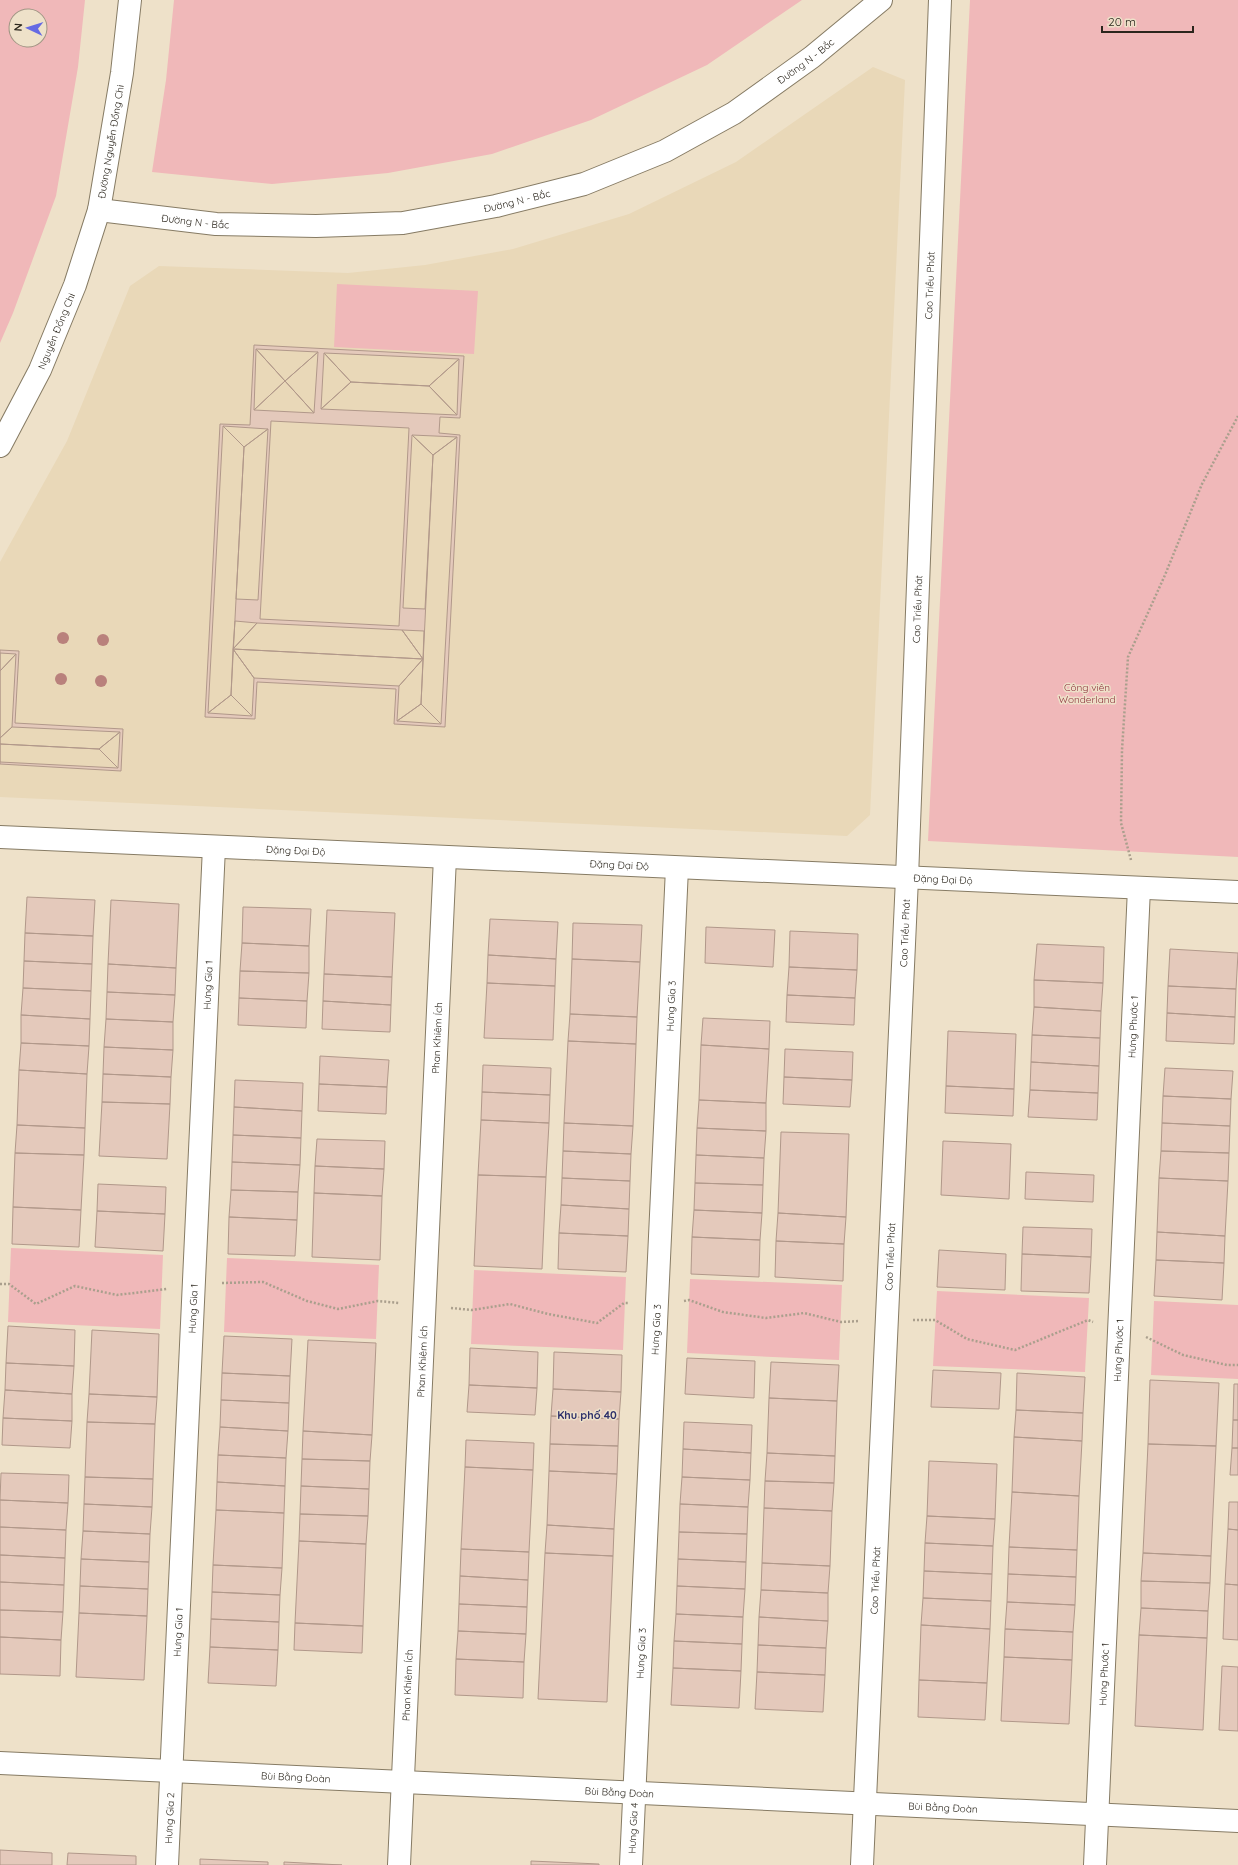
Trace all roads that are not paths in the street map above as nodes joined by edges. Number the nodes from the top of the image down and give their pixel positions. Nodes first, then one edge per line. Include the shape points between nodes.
1 (130, 0) edge
2 (881, 0) edge
3 (940, 0) edge
4 (98, 210) junction
5 (0, 446) edge
6 (0, 837) edge
7 (214, 847) junction
8 (445, 857) junction
9 (677, 868) junction
10 (907, 878) junction
11 (1139, 888) junction
12 (1238, 892) edge
13 (0, 1763) edge
14 (172, 1771) junction
15 (403, 1781) junction
16 (635, 1792) junction
17 (865, 1803) junction
18 (1098, 1814) junction
19 (1238, 1821) edge
20 (168, 1865) edge
21 (399, 1865) edge
22 (631, 1865) edge
23 (862, 1865) edge
24 (1095, 1865) edge

1 - 4 street, Đường Nguyễn Đổng Chi via 122,73
2 - 4 street, Đường N - Bắc via 812,57 734,113 665,151 584,184 496,206 403,223 316,226 216,224
3 - 10 street, Cao Triều Phát
4 - 5 street, Nguyễn Đổng Chi via 75,285 40,370
6 - 7 street, Đặng Đại Độ
7 - 8 street, Đặng Đại Độ
7 - 14 street, Hưng Gia 1
8 - 9 street, Đặng Đại Độ
8 - 15 street, Phan Khiêm Ích
9 - 10 street, Đặng Đại Độ
9 - 16 street, Hưng Gia 3
10 - 11 street, Đặng Đại Độ
10 - 17 street, Cao Triều Phát
11 - 12 street, Đặng Đại Độ
11 - 18 street, Hưng Phước 1
13 - 14 street, Bùi Bằng Đoàn
14 - 15 street, Bùi Bằng Đoàn
14 - 20 street, Hưng Gia 2
15 - 16 street, Bùi Bằng Đoàn
15 - 21 street, Phan Khiêm Ích
16 - 17 street, Bùi Bằng Đoàn
16 - 22 street, Hưng Gia 4
17 - 18 street, Bùi Bằng Đoàn
17 - 23 street, Cao Triều Phát
18 - 19 street, Bùi Bằng Đoàn
18 - 24 street, Hưng Phước 1

